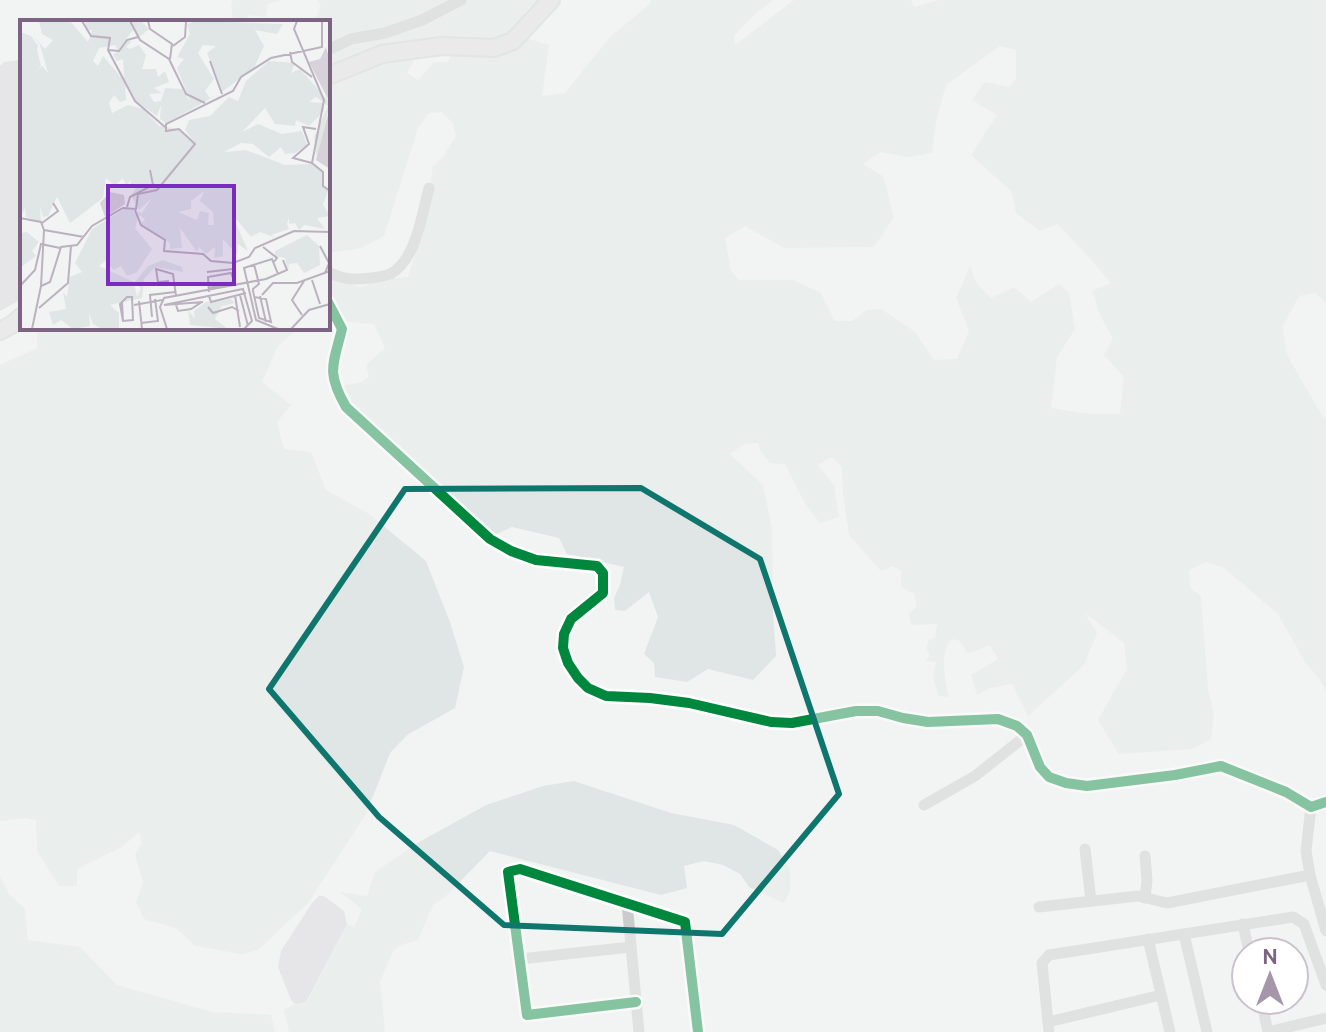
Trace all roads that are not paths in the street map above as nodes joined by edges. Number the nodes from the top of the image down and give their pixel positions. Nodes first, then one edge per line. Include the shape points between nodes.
1 (461, 0) edge
2 (551, 0) edge
3 (330, 49) edge
4 (330, 75) edge
5 (429, 188) dead end
6 (330, 273) edge
7 (330, 306) edge
8 (20, 318) edge
9 (0, 331) edge
10 (1027, 735) junction
11 (1326, 802) edge
12 (924, 805) dead end
13 (1311, 807) junction
14 (1085, 849) dead end
15 (1145, 856) dead end
16 (1310, 875) junction
17 (1145, 898) junction
18 (1091, 901) junction
19 (627, 903) junction
20 (1039, 907) dead end
21 (1243, 924) junction
22 (1326, 931) edge
23 (1184, 934) junction
24 (1246, 936) edge
25 (1148, 939) junction
26 (631, 947) junction
27 (520, 959) junction
28 (1326, 985) edge
29 (1161, 995) junction
30 (636, 1002) junction
31 (1326, 1018) edge
32 (1048, 1027) edge
33 (639, 1032) edge
34 (698, 1032) edge
35 (1170, 1032) edge
36 (1207, 1032) edge
37 (1268, 1032) edge

1 - 3 street via 422,20
2 - 4 main road via 513,41 494,48 442,46 382,54
5 - 6 street via 403,265 388,275 352,281
7 - 10 street via 342,329 333,373 346,407 490,539 536,560 597,566 603,573 603,593 571,619 564,634 568,663 588,688 606,696 689,703 771,722 878,711 928,722 998,719
8 - 9 main road
10 - 12 street via 975,776
10 - 13 street via 1040,767 1066,783 1087,786 1221,766
11 - 13 street
13 - 16 street via 1306,851
14 - 18 street
15 - 17 street
16 - 17 street via 1167,903
16 - 22 street
17 - 18 street
18 - 20 street
19 - 26 street
19 - 27 street via 520,869 508,872
19 - 34 street via 685,922
21 - 23 street
21 - 24 street
21 - 28 street via 1293,917 1304,924
23 - 25 street
23 - 36 street
25 - 29 street
25 - 32 street via 1049,955 1042,963
26 - 27 street
26 - 30 street
27 - 30 street via 527,1015
29 - 32 street
29 - 35 street
30 - 33 street
31 - 37 street

